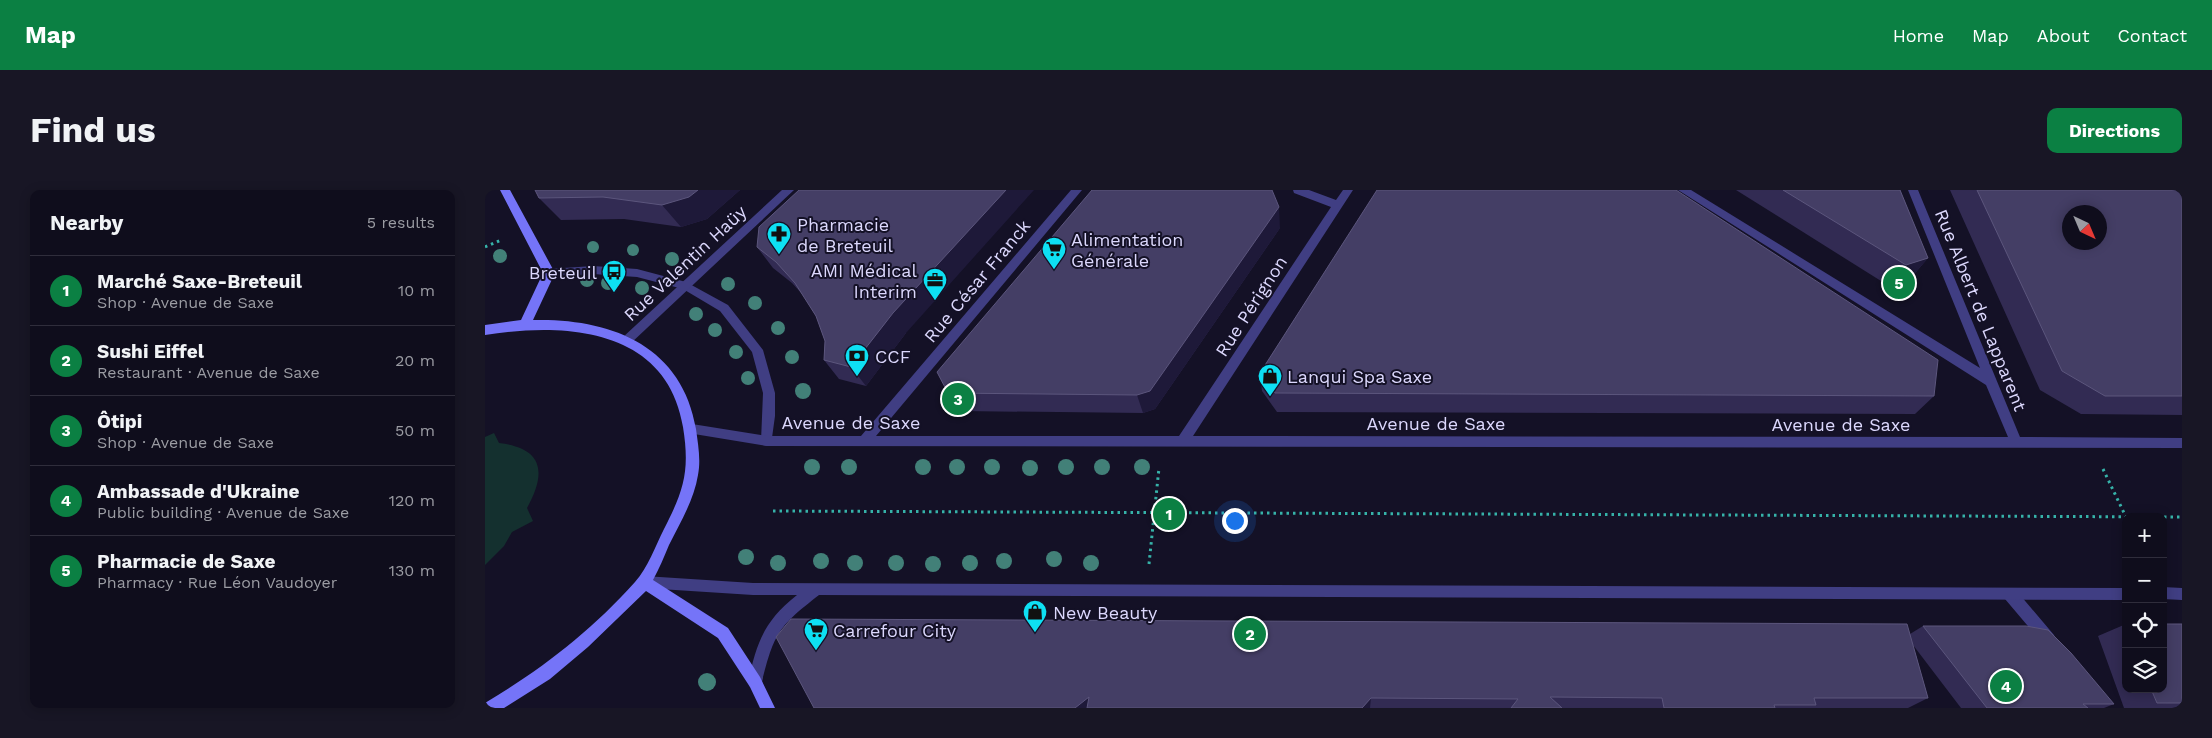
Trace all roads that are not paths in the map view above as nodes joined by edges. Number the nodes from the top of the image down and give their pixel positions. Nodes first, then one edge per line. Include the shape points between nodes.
1 (505, 190) edge
2 (789, 190) edge
3 (1077, 190) edge
4 (1297, 190) edge
5 (1348, 190) edge
6 (1683, 190) edge
7 (1913, 190) edge
8 (1339, 205) junction
9 (549, 274) junction
10 (686, 286) junction
11 (525, 324) junction
12 (485, 330) edge
13 (626, 340) junction
14 (1992, 382) junction
15 (691, 428) junction
16 (864, 440) junction
17 (767, 441) junction
18 (1183, 441) junction
19 (2016, 443) junction
20 (2182, 443) edge
21 (644, 582) junction
22 (817, 589) junction
23 (2010, 594) junction
24 (2122, 594) edge
25 (2167, 594) edge
26 (2182, 594) edge
27 (2057, 650) edge
28 (755, 682) junction
29 (490, 708) edge
30 (768, 708) edge

1 - 9 street
2 - 10 street, Rue Valentin Haüy
3 - 16 street, Rue César Franck
4 - 8 street
5 - 8 street, Rue Pérignon
6 - 14 street
7 - 14 street, Rue Albert de Lapparent
8 - 18 street, Rue Pérignon
9 - 10 street via 593,270 637,272
9 - 11 street
10 - 13 street, Rue Valentin Haüy
10 - 17 street via 724,308 757,350 769,392
11 - 12 street
11 - 13 street via 581,326
13 - 15 street via 651,356 671,376 684,400
14 - 19 street, Rue Albert de Lapparent
15 - 17 street, Avenue de Saxe
15 - 21 street via 693,468 684,503
16 - 17 street, Avenue de Saxe
16 - 18 street, Avenue de Saxe
18 - 19 street, Avenue de Saxe
19 - 20 street, Avenue de Saxe
21 - 22 street via 753,589
21 - 28 street via 723,633
21 - 29 street via 584,642 537,680
22 - 23 street
22 - 28 street via 774,627 765,643
23 - 24 street
23 - 27 street
25 - 26 street
28 - 30 street

